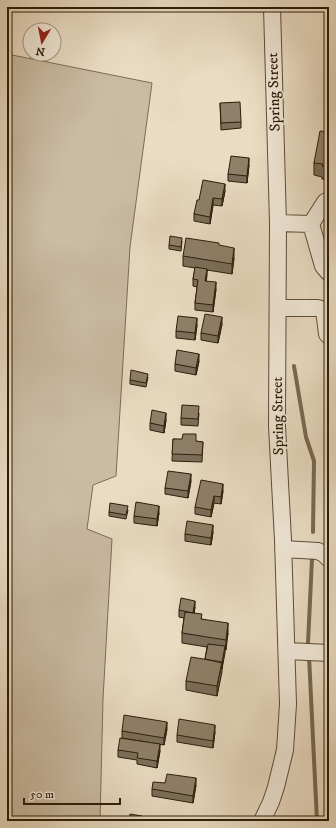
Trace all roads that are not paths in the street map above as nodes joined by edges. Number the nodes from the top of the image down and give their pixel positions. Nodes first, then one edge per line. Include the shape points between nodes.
1 (272, 7) edge
2 (329, 200) edge
3 (278, 223) junction
4 (311, 224) junction
5 (329, 272) edge
6 (278, 308) junction
7 (329, 336) edge
8 (283, 549) junction
9 (329, 559) edge
10 (287, 651) junction
11 (329, 653) edge
12 (262, 821) edge

1 - 3 street, Spring Street
2 - 4 street
3 - 4 street
3 - 6 street, Spring Street
4 - 5 street via 323,266
6 - 7 street via 324,310
6 - 8 street, Spring Street via 277,426
8 - 9 street via 318,551
8 - 10 street, Spring Street
10 - 11 street
10 - 12 street, Spring Street via 288,704 285,750 276,787

